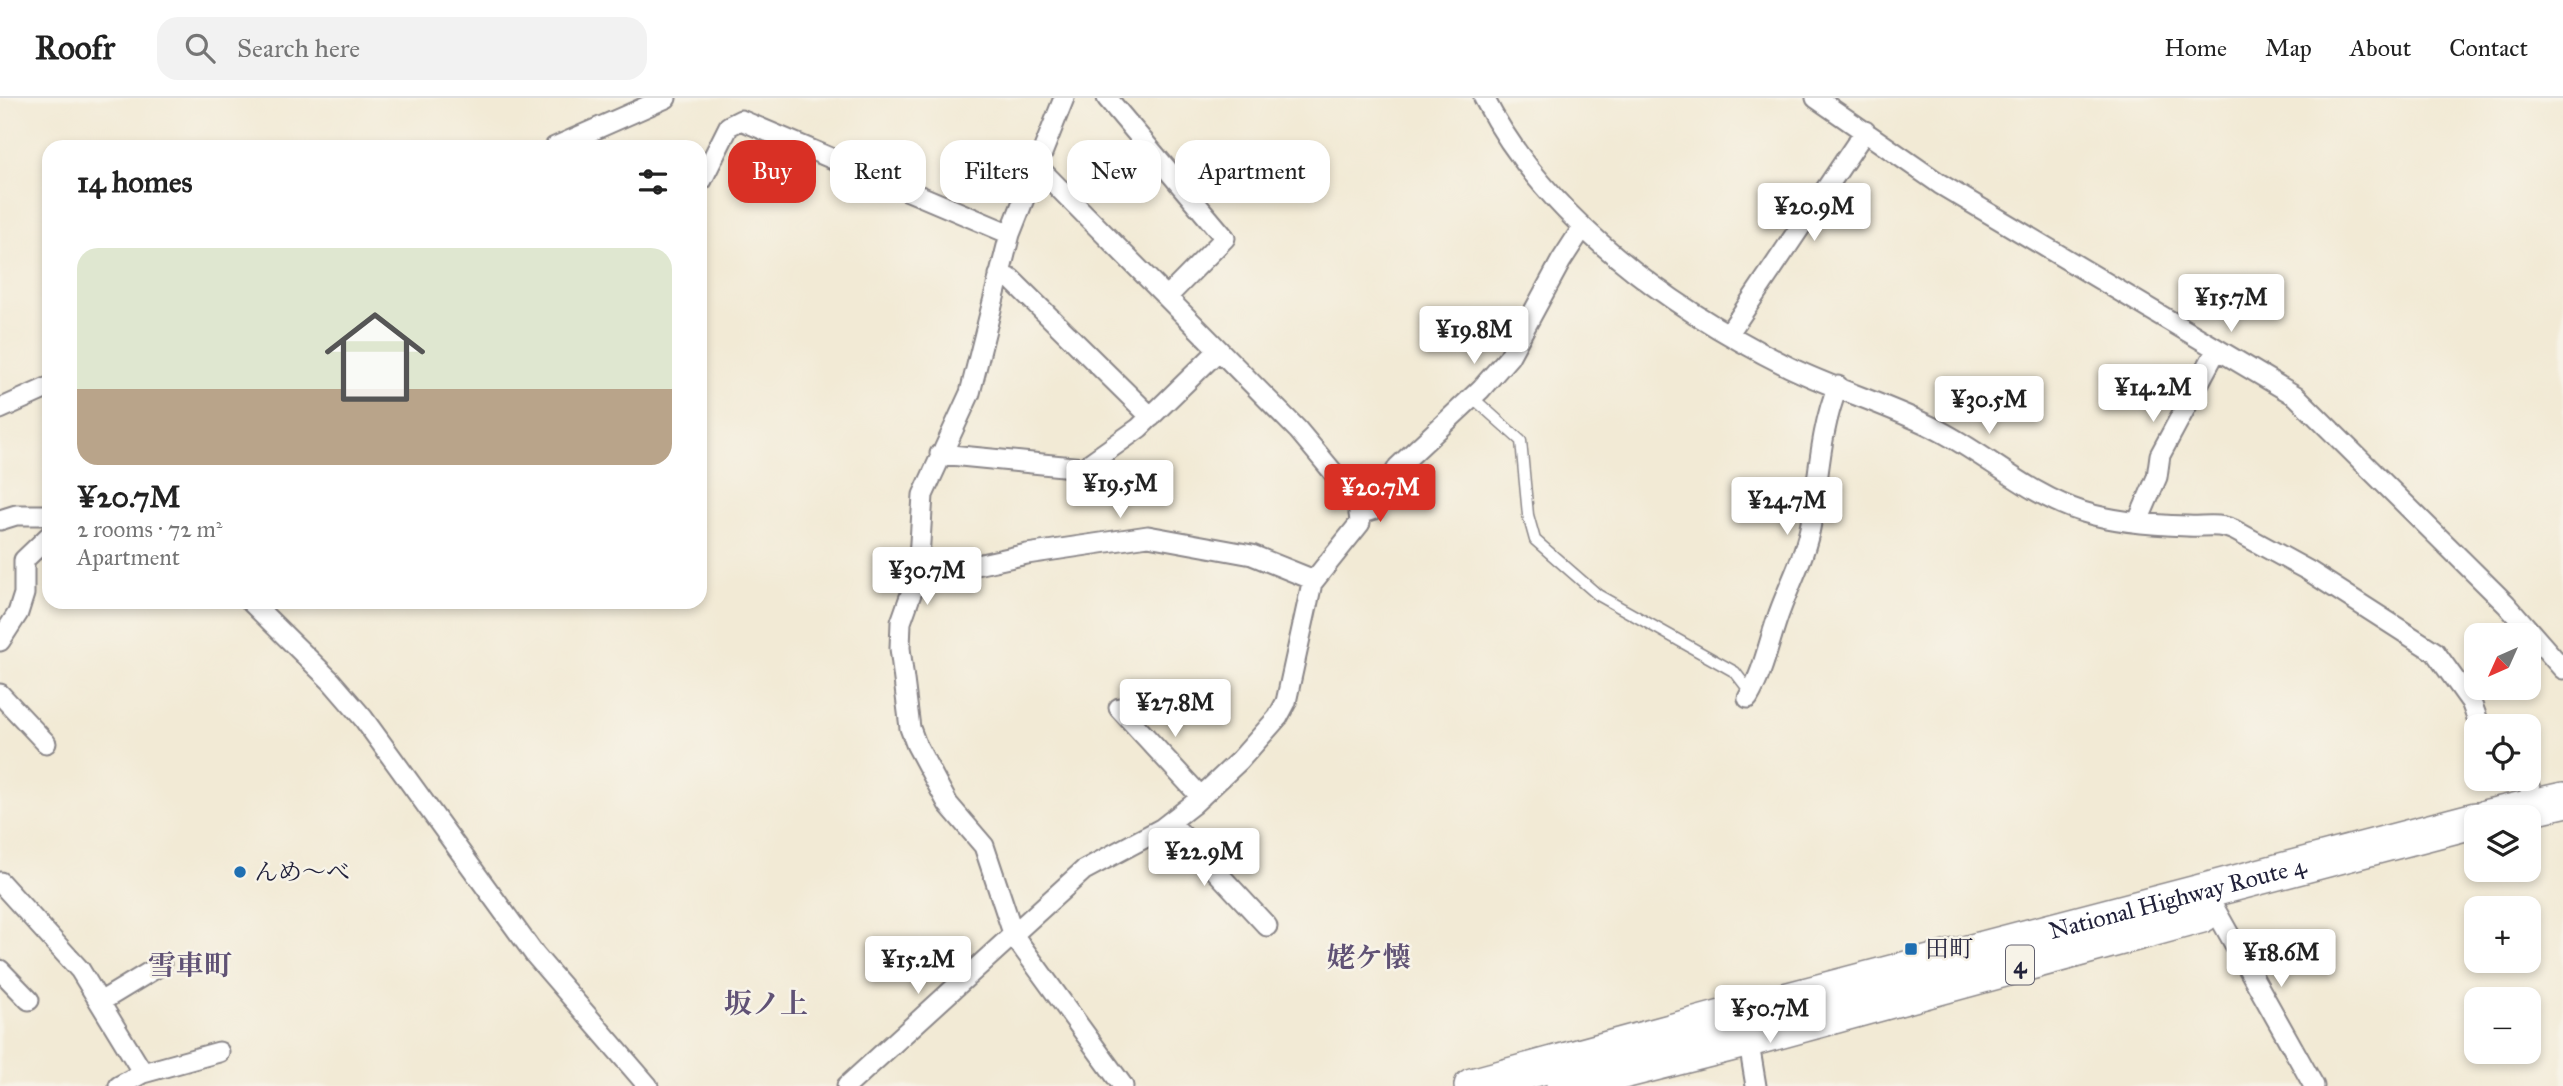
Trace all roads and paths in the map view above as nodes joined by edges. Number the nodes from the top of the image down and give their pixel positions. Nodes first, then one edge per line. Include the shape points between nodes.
1 (666, 98) edge
2 (1064, 98) edge
3 (1107, 98) edge
4 (1484, 98) edge
5 (1816, 98) edge
6 (1865, 131) junction
7 (571, 140) edge
8 (1048, 140) edge
9 (707, 170) edge
10 (1053, 182) edge
11 (1023, 203) edge
12 (1583, 227) junction
13 (1010, 234) junction
14 (999, 275) junction
15 (1167, 297) junction
16 (1729, 333) junction
17 (2217, 349) junction
18 (1219, 351) junction
19 (1838, 386) junction
20 (42, 390) edge
21 (1472, 397) junction
22 (0, 409) edge
23 (1151, 417) junction
24 (940, 454) junction
25 (1359, 514) junction
26 (42, 515) edge
27 (0, 520) edge
28 (2138, 521) junction
29 (42, 543) edge
30 (916, 578) junction
31 (1314, 580) junction
32 (258, 609) edge
33 (0, 641) edge
34 (2563, 669) edge
35 (0, 694) edge
36 (1749, 695) joint
37 (1119, 708) dead end
38 (2476, 714) edge
39 (46, 743) dead end
40 (1201, 797) junction
41 (1170, 822) junction
42 (2464, 823) edge
43 (2464, 847) edge
44 (0, 882) edge
45 (2217, 911) junction
46 (1267, 926) dead end
47 (1014, 936) junction
48 (162, 965) dead end
49 (0, 970) edge
50 (29, 1000) dead end
51 (100, 1002) junction
52 (1745, 1026) junction
53 (219, 1052) dead end
54 (144, 1073) junction
55 (119, 1086) edge
56 (648, 1086) edge
57 (848, 1086) edge
58 (1124, 1086) edge
59 (1472, 1086) edge
60 (1564, 1086) edge
61 (1756, 1086) edge
62 (2314, 1086) edge

1 - 7 street
2 - 8 street
3 - 15 street via 1225,238
4 - 12 street via 1518,151
5 - 6 street
6 - 16 street
6 - 17 street via 1940,184
9 - 13 street via 729,126 741,120
10 - 15 street
11 - 13 street
12 - 16 street via 1651,282
12 - 21 street via 1509,357
13 - 14 street
14 - 23 street via 1011,279
14 - 24 street via 970,393
15 - 18 street
16 - 19 street via 1791,368
17 - 28 street via 2160,454 2157,477
17 - 34 street via 2315,412 2506,604
18 - 23 street
18 - 25 street via 1298,430 1358,502
19 - 28 street via 1940,431 2080,512
19 - 36 street via 1826,425 1802,558 1762,674
20 - 22 street
21 - 25 street via 1398,467 1374,509
21 - 36 lane via 1521,441 1535,540 1598,596 1735,672
23 - 24 street via 1083,468
24 - 30 street via 923,495
25 - 31 street via 1360,523
26 - 27 street
28 - 38 street via 2226,526 2309,571 2435,652
29 - 33 street via 24,560 24,594
30 - 31 street via 1148,536 1252,555
30 - 47 street via 901,622 900,648 911,728 948,804 984,846
31 - 40 street via 1286,702 1240,760
32 - 56 street via 363,718 535,955
35 - 39 street
37 - 40 street
40 - 41 street
41 - 46 street
41 - 47 street via 1084,870
42 - 52 highway, National Highway Route 4 / 4
43 - 45 highway, National Highway Route 4 / 4
44 - 51 street via 80,970
45 - 52 highway, National Highway Route 4 / 4
45 - 62 street
47 - 57 street
47 - 58 street
48 - 51 street
49 - 50 street
51 - 54 street
52 - 59 highway, National Highway Route 4 / 4
52 - 60 highway, National Highway Route 4 / 4
52 - 61 street
53 - 54 street
54 - 55 street

